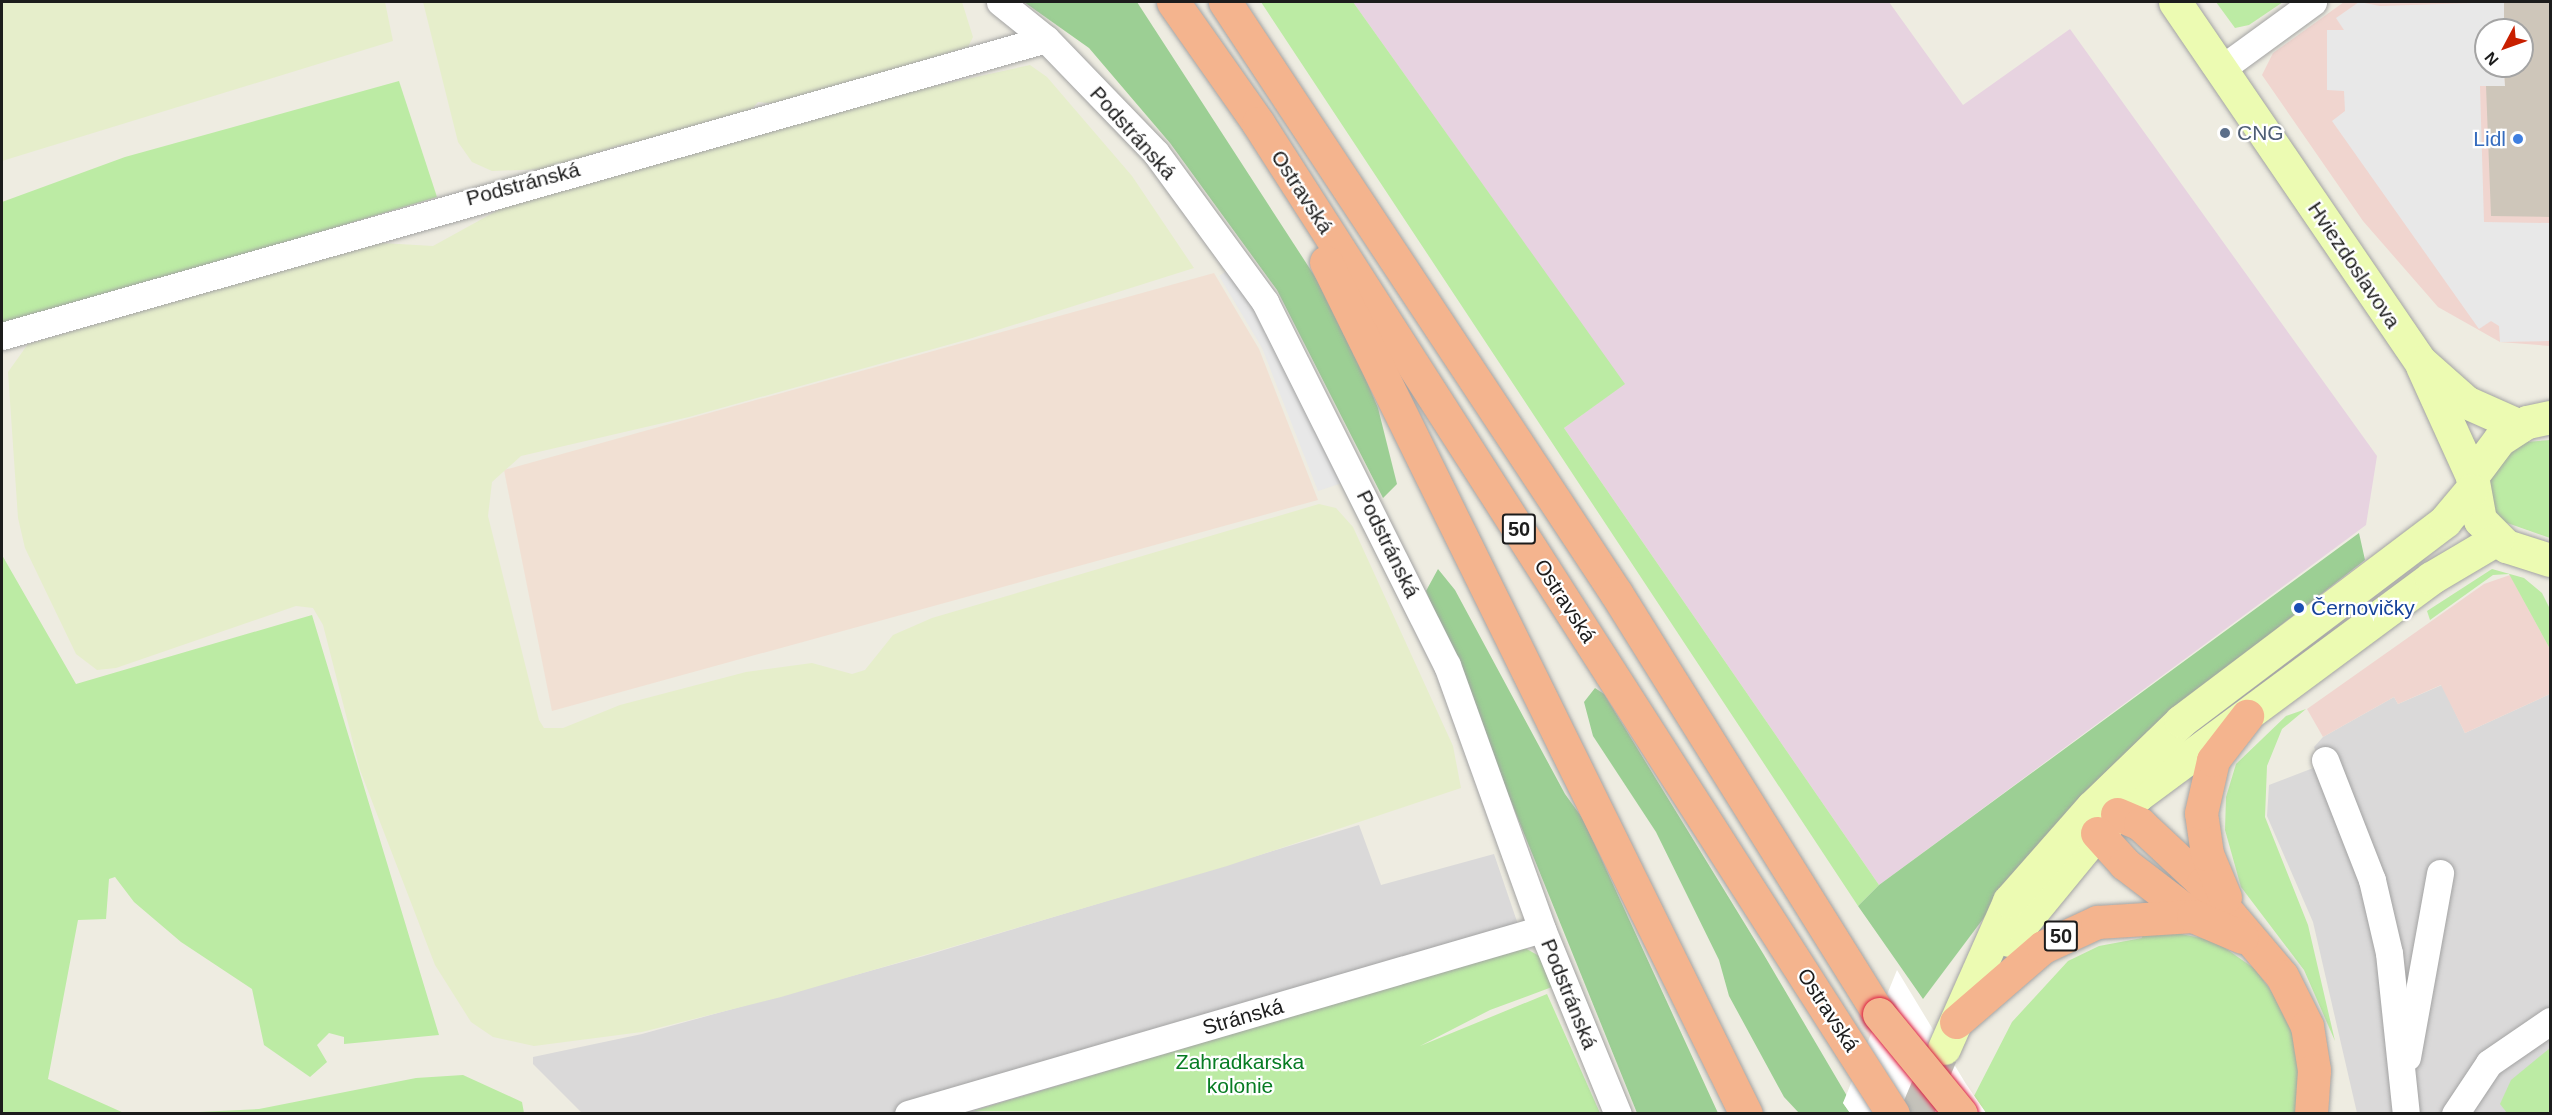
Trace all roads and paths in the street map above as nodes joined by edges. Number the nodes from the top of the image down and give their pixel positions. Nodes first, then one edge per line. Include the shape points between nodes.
1 (999, 2) edge
2 (1173, 2) edge
3 (1225, 2) edge
4 (2175, 2) edge
5 (2313, 2) edge
6 (1046, 39) junction
7 (2221, 69) junction
8 (1258, 123) junction
9 (2, 336) edge
10 (2421, 362) junction
11 (2535, 421) edge
12 (2471, 483) junction
13 (2497, 539) junction
14 (2548, 562) edge
15 (2245, 674) junction
16 (2247, 716) junction
17 (2325, 760) dead end
18 (2117, 814) junction
19 (2440, 873) dead end
20 (2193, 916) junction
21 (1542, 929) junction
22 (2246, 939) junction
23 (2425, 957) junction
24 (2391, 967) junction
25 (1879, 1014) junction
26 (2550, 1021) edge
27 (1950, 1035) junction
28 (2400, 1076) junction
29 (908, 1113) edge
30 (1618, 1113) edge
31 (1746, 1113) edge
32 (1893, 1113) edge
33 (1939, 1113) edge
34 (1961, 1113) edge
35 (2311, 1113) edge
36 (2406, 1113) edge
37 (2455, 1113) edge

1 - 6 street, Podstránská
2 - 8 highway, Ostravská / 50
3 - 25 highway, Ostravská / 50 via 1616,593
4 - 7 main road, Hviezdoslavova
5 - 7 street
6 - 9 street, Podstránská
6 - 21 street, Podstránská via 1155,153 1265,302 1447,665
7 - 10 main road, Hviezdoslavova
8 - 31 highway, 50
8 - 32 highway, Ostravská / 50
10 - 11 main road, Hviezdoslavova via 2466,402
10 - 12 main road
11 - 12 main road via 2491,447
12 - 13 main road via 2477,516
12 - 15 main road via 2445,521
13 - 14 main road
13 - 16 main road via 2450,565
15 - 18 main road
15 - 27 main road via 2181,721 2026,879 1993,930
16 - 18 main road via 2206,739
16 - 22 highway, 50 via 2213,760 2201,813 2209,864
17 - 24 street via 2372,880
18 - 20 highway via 2125,864
18 - 22 highway, 50 via 2140,824 2203,883
18 - 27 main road via 2029,913
19 - 23 street
20 - 22 highway, 50
20 - 27 highway, 50 via 2120,916 2075,930 2037,951
21 - 29 street, Stránská
21 - 30 street, Podstránská
22 - 35 highway, 50 via 2282,976 2307,1026 2314,1070
23 - 24 street via 2402,959
23 - 28 street via 2412,1042
24 - 28 street
25 - 33 highway, Ostravská / 50, bridge
25 - 34 highway, 50, bridge
26 - 37 street via 2489,1063
28 - 36 street

